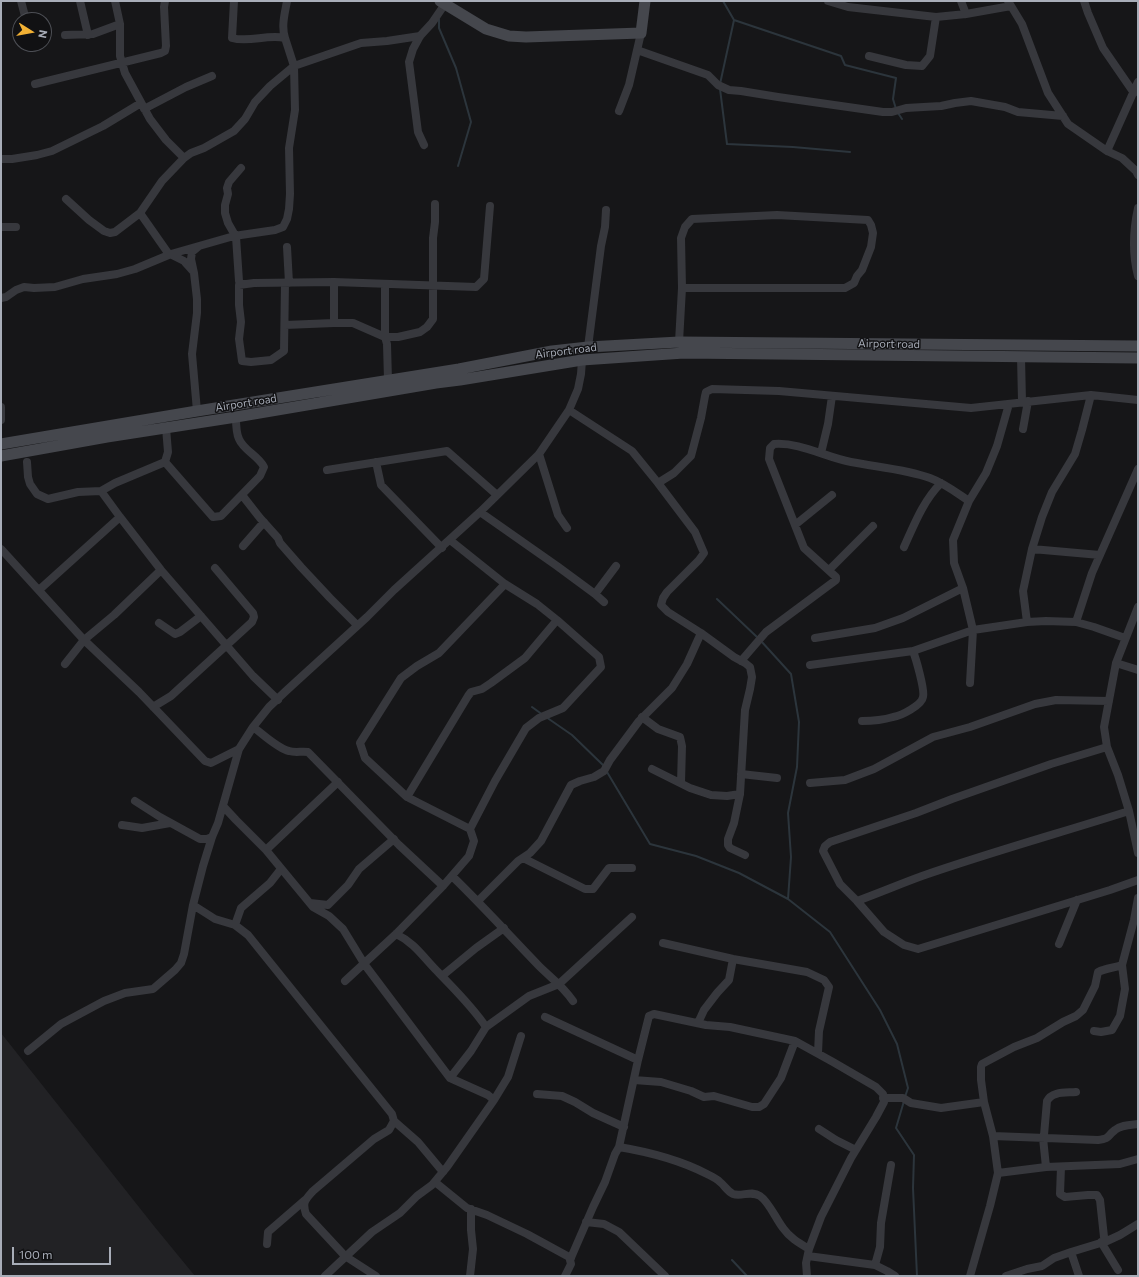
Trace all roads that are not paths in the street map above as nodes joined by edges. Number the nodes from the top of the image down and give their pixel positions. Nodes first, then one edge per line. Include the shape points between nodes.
1 (21, 1) edge
2 (80, 1) edge
3 (115, 1) edge
4 (165, 1) edge
5 (234, 1) edge
6 (287, 1) edge
7 (646, 1) edge
8 (828, 1) edge
9 (961, 1) edge
10 (1084, 1) edge
11 (444, 2) edge
12 (1010, 3) edge
13 (24, 12) edge
14 (966, 14) junction
15 (936, 17) junction
16 (120, 24) junction
17 (641, 33) junction
18 (65, 35) dead end
19 (88, 35) junction
20 (420, 36) junction
21 (285, 38) junction
22 (637, 50) junction
23 (869, 56) dead end
24 (122, 62) junction
25 (294, 66) junction
26 (212, 76) dead end
27 (1138, 82) edge
28 (35, 84) dead end
29 (1134, 92) junction
30 (142, 106) junction
31 (619, 111) dead end
32 (1063, 116) junction
33 (424, 144) dead end
34 (1107, 151) junction
35 (184, 158) junction
36 (1, 159) edge
37 (241, 168) dead end
38 (1138, 175) edge
39 (66, 199) dead end
40 (435, 204) dead end
41 (490, 206) dead end
42 (1138, 208) edge
43 (606, 210) dead end
44 (140, 212) junction
45 (1136, 225) edge
46 (1, 227) edge
47 (16, 227) dead end
48 (236, 237) junction
49 (198, 247) junction
50 (287, 247) dead end
51 (171, 254) junction
52 (194, 273) junction
53 (1138, 276) edge
54 (334, 282) junction
55 (287, 283) junction
56 (244, 284) junction
57 (385, 284) junction
58 (433, 285) junction
59 (682, 288) junction
60 (1, 298) edge
61 (334, 323) junction
62 (285, 325) junction
63 (385, 337) junction
64 (679, 342) junction
65 (1138, 346) edge
66 (588, 347) junction
67 (876, 349) junction
68 (1021, 358) junction
69 (1138, 358) edge
70 (582, 360) junction
71 (460, 374) junction
72 (388, 380) junction
73 (1091, 395) junction
74 (832, 396) junction
75 (1138, 400) edge
76 (1025, 401) junction
77 (1009, 404) junction
78 (1, 407) edge
79 (197, 410) junction
80 (569, 410) junction
81 (236, 417) junction
82 (1, 420) edge
83 (126, 422) junction
84 (166, 428) junction
85 (1023, 429) dead end
86 (128, 434) junction
87 (1, 444) edge
88 (820, 453) junction
89 (538, 454) junction
90 (1, 456) edge
91 (27, 462) dead end
92 (165, 462) junction
93 (376, 462) junction
94 (1138, 469) edge
95 (327, 470) dead end
96 (658, 483) junction
97 (941, 483) junction
98 (102, 490) junction
99 (242, 495) junction
100 (497, 495) junction
101 (832, 495) dead end
102 (969, 501) junction
103 (480, 512) junction
104 (120, 517) junction
105 (264, 522) junction
106 (795, 525) junction
107 (873, 526) dead end
108 (567, 528) dead end
109 (450, 540) junction
110 (243, 546) dead end
111 (442, 548) junction
112 (904, 548) dead end
113 (1, 549) edge
114 (1032, 549) junction
115 (1100, 555) junction
116 (616, 566) dead end
117 (215, 568) dead end
118 (161, 570) junction
119 (829, 570) junction
120 (505, 584) junction
121 (963, 588) junction
122 (39, 590) junction
123 (595, 594) junction
124 (604, 602) dead end
125 (1138, 607) edge
126 (201, 616) junction
127 (557, 620) junction
128 (1026, 622) junction
129 (1076, 622) junction
130 (159, 623) dead end
131 (357, 625) junction
132 (973, 630) junction
133 (701, 633) junction
134 (815, 638) dead end
135 (1125, 638) junction
136 (84, 640) junction
137 (225, 645) junction
138 (914, 651) junction
139 (741, 660) junction
140 (1116, 662) junction
141 (65, 664) dead end
142 (810, 665) dead end
143 (1138, 670) edge
144 (970, 683) dead end
145 (278, 700) junction
146 (1109, 701) junction
147 (153, 707) junction
148 (642, 718) junction
149 (862, 722) dead end
150 (253, 727) junction
151 (1107, 748) junction
152 (239, 749) junction
153 (652, 769) dead end
154 (741, 774) junction
155 (777, 778) dead end
156 (338, 782) junction
157 (681, 783) junction
158 (810, 783) dead end
159 (740, 794) junction
160 (407, 797) junction
161 (135, 801) dead end
162 (223, 806) junction
163 (1128, 811) junction
164 (236, 820) junction
165 (170, 822) junction
166 (218, 822) junction
167 (122, 825) dead end
168 (470, 829) junction
169 (212, 837) junction
170 (394, 839) junction
171 (266, 850) junction
172 (1138, 853) edge
173 (745, 855) dead end
174 (523, 858) junction
175 (632, 868) dead end
176 (281, 869) junction
177 (452, 876) junction
178 (1138, 880) edge
179 (443, 886) junction
180 (1138, 898) edge
181 (1077, 900) junction
182 (478, 901) junction
183 (857, 901) junction
184 (309, 902) junction
185 (193, 905) junction
186 (632, 917) dead end
187 (235, 925) junction
188 (504, 928) junction
189 (396, 934) junction
190 (662, 943) dead end
191 (1059, 944) dead end
192 (733, 959) junction
193 (365, 965) junction
194 (1122, 965) junction
195 (442, 976) junction
196 (346, 981) dead end
197 (560, 984) junction
198 (573, 1001) dead end
199 (545, 1017) dead end
200 (698, 1023) junction
201 (486, 1027) junction
202 (1094, 1031) dead end
203 (522, 1036) dead end
204 (795, 1041) junction
205 (28, 1051) dead end
206 (818, 1053) junction
207 (638, 1060) junction
208 (450, 1078) junction
209 (634, 1080) junction
210 (1076, 1092) dead end
211 (537, 1094) dead end
212 (883, 1098) junction
213 (494, 1100) junction
214 (984, 1102) junction
215 (394, 1121) junction
216 (1138, 1124) edge
217 (624, 1127) junction
218 (819, 1129) dead end
219 (993, 1136) junction
220 (1043, 1138) junction
221 (619, 1147) junction
222 (856, 1150) junction
223 (1138, 1159) edge
224 (891, 1165) dead end
225 (1046, 1167) junction
226 (1061, 1167) junction
227 (442, 1172) junction
228 (998, 1173) junction
229 (435, 1182) junction
230 (305, 1200) junction
231 (471, 1210) junction
232 (586, 1222) junction
233 (1137, 1228) edge
234 (1104, 1242) junction
235 (267, 1244) dead end
236 (808, 1252) junction
237 (1071, 1252) junction
238 (345, 1256) junction
239 (571, 1258) junction
240 (875, 1265) junction
241 (1118, 1270) dead end
242 (325, 1276) edge
243 (376, 1276) edge
244 (470, 1276) edge
245 (565, 1276) edge
246 (664, 1276) edge
247 (807, 1276) edge
248 (895, 1276) edge
249 (970, 1276) edge
250 (1006, 1276) edge
251 (1079, 1276) edge

1 - 13 street
2 - 19 street
3 - 16 street
4 - 24 street via 165,51
5 - 21 street via 232,38
6 - 21 street via 283,24
7 - 17 main road
8 - 15 street via 848,7
9 - 14 street
10 - 29 street via 1103,48
11 - 17 main road via 486,29 509,36
11 - 20 street via 432,23
12 - 14 street
12 - 32 street via 1022,24 1048,93
14 - 15 street
15 - 23 street via 930,56 922,66
16 - 19 street
16 - 24 street
17 - 22 street
18 - 19 street
20 - 25 street via 361,43
20 - 33 street via 409,62 418,132
21 - 25 street
22 - 31 street via 629,85
22 - 32 street via 708,75 718,85 730,90 883,112 971,101 1018,112
24 - 28 street
24 - 30 street
25 - 35 street via 255,102 246,119 234,131
25 - 48 street via 295,110 289,148 290,194 287,219 283,227 275,230
26 - 30 street
27 - 29 street
29 - 34 street
30 - 35 street via 166,140
30 - 36 street via 52,150 38,155
32 - 34 street via 1068,124
34 - 38 street via 1122,158
35 - 44 street via 162,181
37 - 48 street via 229,182 225,205 226,218
39 - 44 street via 89,220 110,233 116,232
40 - 58 street
41 - 58 street via 484,279 476,287
42 - 45 street
43 - 66 street
44 - 51 street
45 - 53 street via 1133,248
46 - 47 street
48 - 49 street
48 - 56 street via 239,281
49 - 51 street
49 - 52 street via 192,252
50 - 55 street
51 - 52 street via 184,261
51 - 60 street via 117,274 83,279 55,287 24,287
52 - 79 street via 198,299 192,354
54 - 55 street
54 - 57 street
54 - 61 street
55 - 56 street
55 - 62 street
56 - 62 street via 239,285 239,339 242,361 271,360 284,351
57 - 58 street
57 - 63 street
58 - 63 street via 433,318 427,327 420,332
59 - 59 street via 681,238 685,227 692,219 777,215 868,220 871,225 871,247 862,270 854,283 845,288
59 - 64 street
61 - 62 street
61 - 63 street via 353,323
63 - 72 street
64 - 66 main road, Airport road
64 - 67 main road, Airport road
65 - 67 main road, Airport road
66 - 71 main road, Airport road via 552,351
67 - 68 main road, Airport road
67 - 70 main road, Airport road via 684,353
68 - 69 main road, Airport road
68 - 76 street
70 - 71 main road, Airport road
70 - 80 street via 578,389
71 - 72 main road, Airport road
71 - 81 main road, Airport road via 436,383
72 - 79 main road, Airport road
73 - 75 street
73 - 76 street
73 - 114 street via 1075,454 1052,492
74 - 77 street via 971,408
74 - 88 street
74 - 96 street via 712,388 706,392 691,456 674,473
76 - 77 street
76 - 85 street
77 - 102 street via 986,473
78 - 82 street
79 - 83 main road, Airport road
80 - 89 street
80 - 96 street via 632,451
81 - 84 main road, Airport road
81 - 99 street via 238,438 245,448 261,460 264,467 260,476
83 - 86 main road
83 - 87 main road, Airport road
84 - 86 main road, Airport road
84 - 92 street via 168,452
86 - 90 main road, Airport road
88 - 97 street via 850,462 930,478
88 - 106 street via 784,444 774,444 770,448 769,459
89 - 100 street
89 - 108 street via 558,515
91 - 98 street via 30,484 37,494 48,499
92 - 98 street
92 - 99 street via 213,517 221,516
93 - 95 street
93 - 100 street via 447,451
93 - 111 street via 381,485
94 - 115 street
96 - 133 street via 695,532 704,553 666,592 661,605
97 - 102 street
97 - 112 street via 918,516
98 - 104 street
99 - 105 street
100 - 103 street
101 - 106 street
102 - 121 street via 953,540 954,562
103 - 109 street
103 - 123 street
104 - 118 street
104 - 122 street
105 - 110 street
105 - 131 street via 300,567
106 - 119 street via 804,548
107 - 119 street
109 - 111 street
109 - 120 street
111 - 131 street
113 - 122 street
114 - 115 street
114 - 128 street via 1023,591
115 - 129 street
116 - 123 street
117 - 137 street via 254,617 252,622
118 - 126 street
118 - 136 street
119 - 139 street via 836,580 766,632
120 - 127 street
120 - 160 street via 439,653 401,678 360,743 365,758
121 - 132 street
121 - 134 street via 882,626
122 - 136 street
123 - 124 street
125 - 135 street
126 - 130 street via 175,634
126 - 137 street
127 - 160 street via 525,658 482,689 471,692
127 - 168 street via 599,656 601,667 563,708 539,718 526,728
128 - 129 street
128 - 132 street
129 - 135 street
131 - 145 street
132 - 138 street
132 - 144 street
133 - 139 street
133 - 148 street via 687,664 672,688
135 - 140 street
136 - 141 street
136 - 147 street
137 - 145 street
137 - 147 street via 171,696
138 - 142 street
138 - 149 street via 924,695 920,702 896,717
139 - 154 street via 750,667 752,677 745,710
140 - 143 street
140 - 146 street
145 - 150 street
146 - 151 street via 1104,727
146 - 158 street via 1056,700 1034,704 933,737 874,769 845,780
147 - 152 street via 205,761 211,763
148 - 157 street via 658,729 680,737
148 - 174 street via 604,771 571,785 541,841
150 - 152 street
150 - 156 street via 283,749 290,752 308,752
151 - 163 street
151 - 183 street via 1051,764 830,842 823,851 840,884
152 - 162 street
153 - 157 street
154 - 155 street
154 - 159 street
156 - 170 street
156 - 171 street
157 - 159 street via 711,795
159 - 173 street via 728,845
160 - 168 street
161 - 165 street
162 - 164 street
162 - 166 street
163 - 172 street
163 - 183 street via 929,874
164 - 166 street
164 - 171 street
165 - 167 street via 142,828
165 - 169 street via 200,839
166 - 169 street
168 - 177 street via 474,841 472,850
169 - 185 street
170 - 179 street
170 - 184 street via 359,869 348,885 328,905
171 - 176 street
174 - 175 street via 585,889 593,889 609,868
174 - 182 street
176 - 184 street
176 - 187 street via 270,883 241,908
177 - 179 street
177 - 182 street
178 - 181 street
179 - 189 street
180 - 194 street
181 - 183 street via 918,950 904,945 884,932
181 - 191 street
182 - 188 street
184 - 193 street via 343,929
185 - 187 street via 216,919
185 - 205 street via 184,954 181,964 175,970 153,989 125,993 61,1024
186 - 197 street
187 - 215 street via 248,935 392,1114
188 - 195 street
188 - 197 street via 540,967
189 - 193 street
189 - 195 street via 416,947
190 - 192 street
192 - 200 street via 729,980 704,1010
192 - 206 street via 807,972 824,980 829,987 819,1031
193 - 196 street
193 - 208 street
194 - 202 street via 1125,989 1120,1016 1112,1030
194 - 214 street via 1098,972 1095,986 1084,1010 1076,1016 982,1064 980,1067
195 - 201 street
197 - 198 street
197 - 201 street via 529,996
199 - 207 street
200 - 204 street via 730,1026
200 - 207 street via 649,1016
201 - 208 street
203 - 213 street via 508,1077
204 - 206 street
204 - 209 street via 781,1078 760,1107 714,1096 704,1097 661,1082
206 - 212 street via 876,1087 883,1094
207 - 209 street
208 - 213 street
209 - 217 street
210 - 220 street via 1057,1093 1048,1098
211 - 217 street via 562,1096
212 - 214 street via 903,1098 911,1103 941,1108
212 - 222 street via 884,1102
213 - 227 street
214 - 219 street
215 - 227 street via 418,1142
215 - 230 street via 389,1130 368,1144
216 - 220 street via 1115,1129 1107,1138 1098,1140
217 - 221 street
218 - 222 street
219 - 220 street
219 - 228 street
220 - 225 street
221 - 232 street via 606,1182
221 - 236 street via 660,1156 697,1169 720,1181 726,1190 732,1193 760,1196 783,1229
222 - 236 street via 821,1217
223 - 226 street via 1120,1164
224 - 240 street via 881,1223 880,1247
225 - 226 street
225 - 228 street
226 - 234 street via 1060,1194 1064,1197 1097,1195 1100,1200
227 - 229 street
228 - 249 street
229 - 231 street
229 - 238 street
230 - 235 street via 268,1232
230 - 238 street via 306,1214
231 - 239 street via 487,1214
231 - 244 street via 473,1249
232 - 239 street
232 - 246 street via 604,1224 619,1232
233 - 234 street
234 - 237 street
234 - 241 street
236 - 240 street
236 - 247 street
237 - 250 street via 1054,1258 1042,1271 1027,1269
237 - 251 street
238 - 242 street
238 - 243 street
239 - 245 street
240 - 248 street

